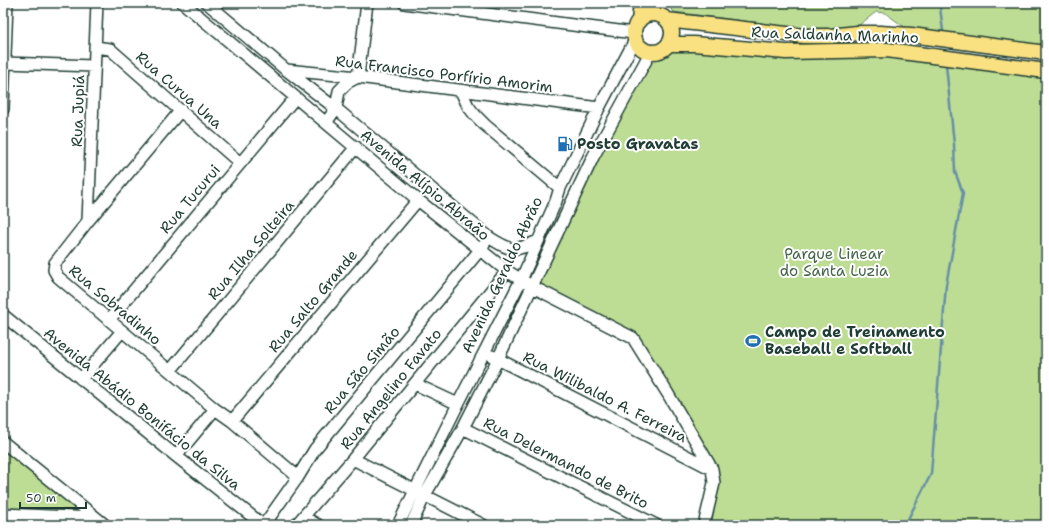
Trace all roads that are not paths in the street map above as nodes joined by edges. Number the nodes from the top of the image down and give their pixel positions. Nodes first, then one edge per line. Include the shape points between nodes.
1 (7, 3) edge
2 (97, 3) edge
3 (183, 3) edge
4 (206, 3) edge
5 (367, 3) edge
6 (404, 3) edge
7 (641, 3) edge
8 (660, 12) edge
9 (636, 31) junction
10 (669, 44) junction
11 (95, 47) junction
12 (650, 53) junction
13 (1046, 54) edge
14 (5, 63) junction
15 (94, 66) junction
16 (285, 70) junction
17 (1046, 71) edge
18 (358, 77) junction
19 (461, 91) junction
20 (295, 98) junction
21 (336, 108) junction
22 (599, 108) junction
23 (3, 109) edge
24 (181, 110) junction
25 (326, 123) junction
26 (356, 147) junction
27 (580, 149) junction
28 (593, 157) junction
29 (240, 163) junction
30 (560, 188) junction
31 (418, 200) junction
32 (88, 221) junction
33 (490, 238) junction
34 (538, 241) junction
35 (480, 250) junction
36 (507, 271) junction
37 (521, 280) junction
38 (531, 286) junction
39 (3, 315) edge
40 (110, 320) junction
41 (122, 331) junction
42 (484, 353) junction
43 (498, 358) junction
44 (170, 371) junction
45 (81, 379) junction
46 (415, 384) junction
47 (458, 404) junction
48 (215, 409) junction
49 (232, 421) junction
50 (463, 428) junction
51 (3, 442) edge
52 (176, 456) junction
53 (353, 459) junction
54 (712, 469) junction
55 (298, 478) junction
56 (420, 493) junction
57 (3, 514) edge
58 (300, 521) edge
59 (101, 522) edge
60 (264, 525) edge
61 (318, 525) edge
62 (398, 525) edge
63 (411, 525) edge
64 (483, 525) edge
65 (656, 525) edge
66 (704, 525) edge

1 - 14 street
2 - 11 street, Rua Jupiá
3 - 20 street, Avenida Alípio Abraão
4 - 16 street, Avenida Alípio Abraão
5 - 18 street
6 - 9 street
7 - 9 main road, Avenida Geraldo Abrão
8 - 9 main road via 645,16
8 - 10 main road via 671,25 672,38
8 - 13 main road via 804,36 857,33 912,35
9 - 12 main road via 640,48
9 - 22 street, Avenida Geraldo Abrão
10 - 12 main road via 659,52
10 - 17 main road, Rua Saldanha Marinho via 786,52 886,50
11 - 15 street, Rua Jupiá
11 - 24 street, Rua Curua Una via 110,49
12 - 28 street, Avenida Geraldo Abrão
14 - 15 street
14 - 23 street
15 - 32 street, Rua Jupiá
16 - 18 street, Rua Francisco Porfírio Amorim
16 - 21 street, Avenida Alípio Abraão
18 - 19 street, Rua Francisco Porfírio Amorim
18 - 21 street via 339,91
19 - 22 street, Rua Francisco Porfírio Amorim
19 - 30 street via 468,106 485,125
20 - 25 street, Avenida Alípio Abraão
20 - 29 street, Rua Tucurui
21 - 25 street
21 - 33 street, Avenida Alípio Abraão
22 - 27 street, Avenida Geraldo Abrão
24 - 29 street, Rua Curua Una
24 - 32 street, Rua Sobradinho
25 - 26 street, Avenida Alípio Abraão
26 - 31 street, Avenida Alípio Abraão
26 - 44 street, Rua Ilha Solteira
27 - 28 street
27 - 30 street, Avenida Geraldo Abrão
28 - 38 street, Avenida Geraldo Abrão
29 - 40 street, Rua Tucurui
30 - 34 street, Avenida Geraldo Abrão
31 - 35 street, Avenida Alípio Abraão
31 - 49 street, Rua Salto Grande
32 - 40 street, Rua Sobradinho via 54,263 54,270 58,277
33 - 34 street, Avenida Alípio Abraão via 513,250
33 - 35 street, Rua São Simão
34 - 37 street, Avenida Geraldo Abrão
35 - 36 street, Avenida Alípio Abraão
35 - 55 street, Rua São Simão via 315,449
36 - 37 street, Avenida Alípio Abraão
36 - 46 street, Rua Angelino Favato
37 - 38 street, Avenida Alípio Abraão
37 - 42 street, Avenida Geraldo Abrão
38 - 43 street, Avenida Geraldo Abrão
38 - 54 street, Avenida Alípio Abraão via 633,338
39 - 45 street, Avenida Abádio Bonifácio da Silva
40 - 41 street, Rua Sobradinho
41 - 44 street, Rua Sobradinho
41 - 45 street
42 - 43 street, Rua Wilibaldo A. Ferreira
42 - 47 street, Avenida Geraldo Abrão
43 - 50 street, Avenida Geraldo Abrão
43 - 54 street, Rua Wilibaldo A. Ferreira
44 - 48 street, Rua Sobradinho
45 - 52 street, Avenida Abádio Bonifácio da Silva
46 - 47 street
46 - 53 street, Rua Angelino Favato
47 - 56 street, Avenida Geraldo Abrão
48 - 49 street, Rua Sobradinho
48 - 52 street
49 - 55 street, Rua Sobradinho
50 - 56 street, Avenida Geraldo Abrão
50 - 65 street, Rua Delermando de Brito
51 - 59 street
52 - 60 street, Avenida Abádio Bonifácio da Silva
53 - 56 street
53 - 58 street, Rua Angelino Favato
54 - 66 street, Avenida Alípio Abraão via 714,483
55 - 60 street, Rua São Simão
56 - 62 street, Avenida Geraldo Abrão
56 - 63 street, Avenida Geraldo Abrão
56 - 64 street
57 - 59 street
58 - 61 street

